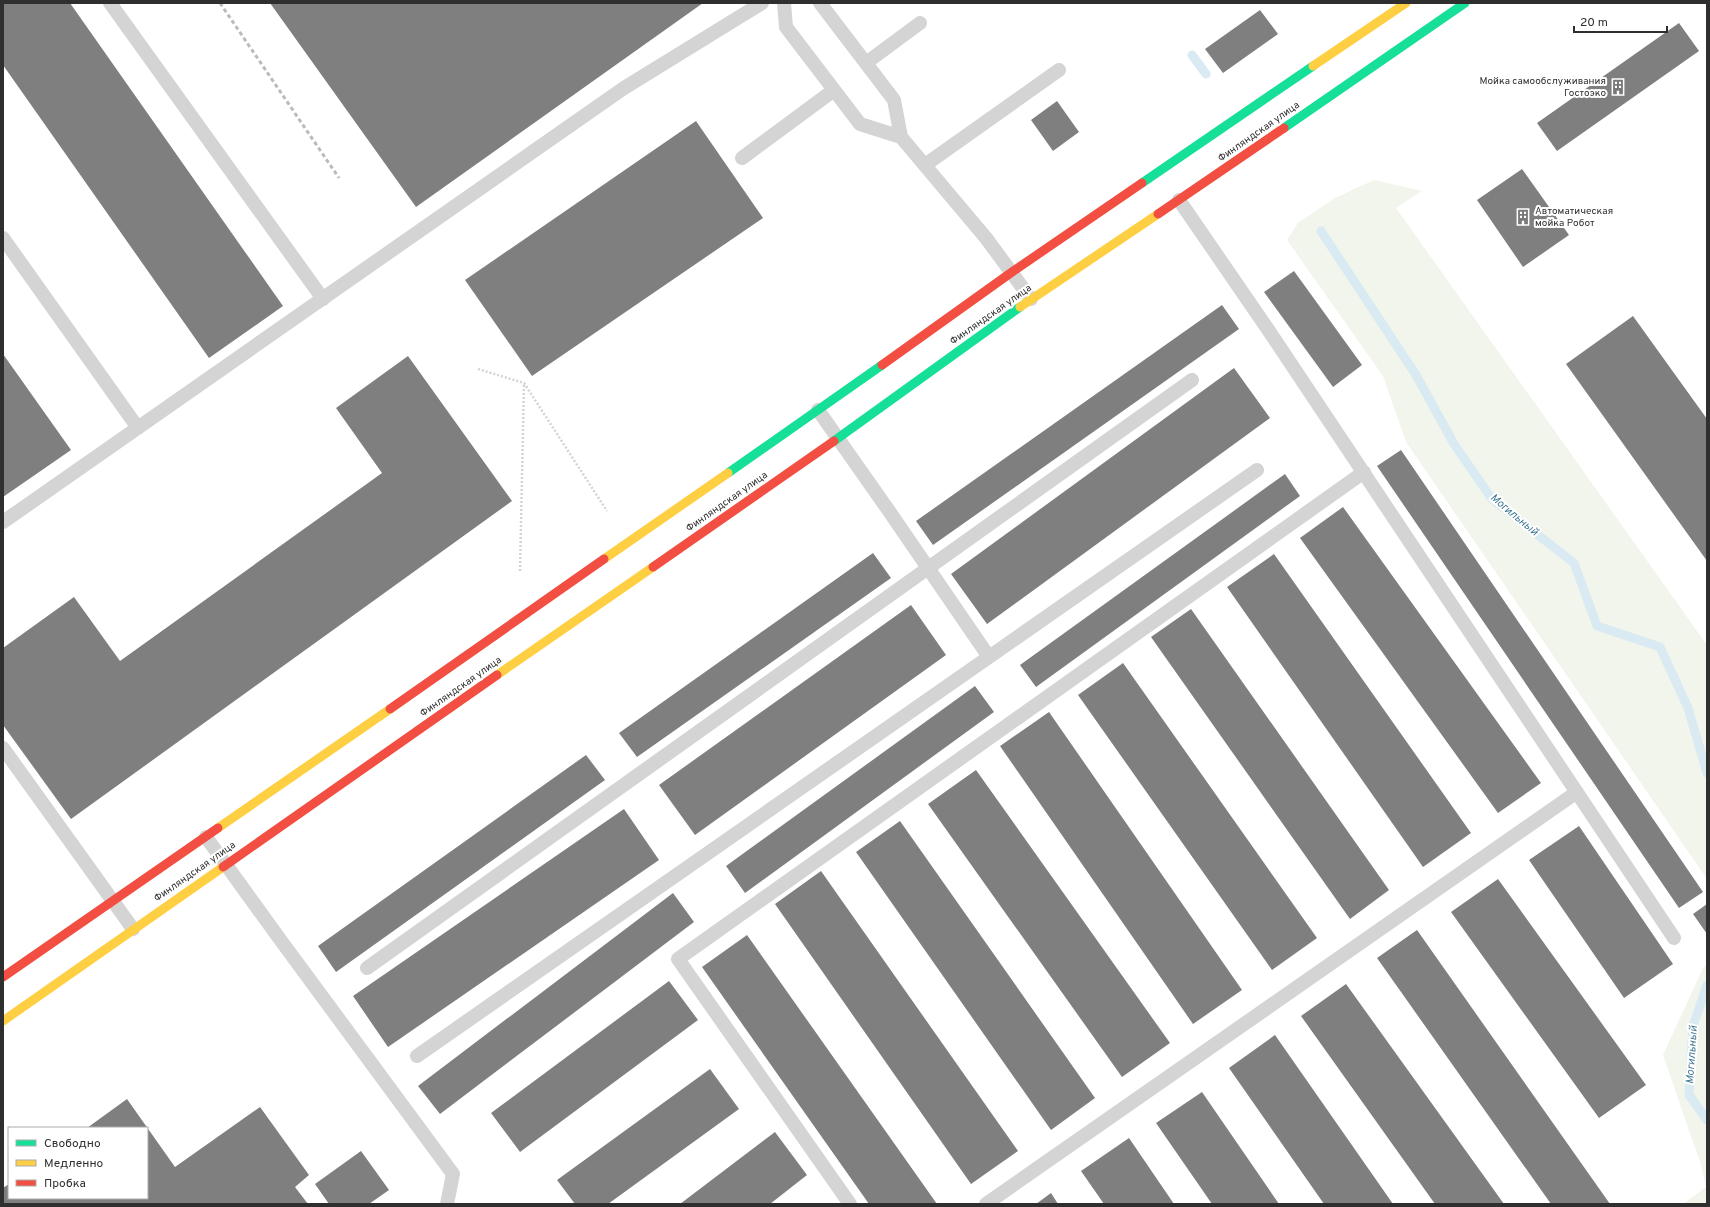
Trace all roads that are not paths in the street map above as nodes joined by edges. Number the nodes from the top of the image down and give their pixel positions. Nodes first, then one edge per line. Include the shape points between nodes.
1 (110, 3) edge
2 (762, 3) edge
3 (784, 3) edge
4 (820, 3) edge
5 (1406, 3) edge
6 (1465, 3) edge
7 (920, 23) dead end
8 (866, 63) junction
9 (1059, 70) dead end
10 (834, 90) junction
11 (901, 137) junction
12 (742, 158) dead end
13 (925, 165) junction
14 (1177, 197) junction
15 (3, 238) edge
16 (1012, 272) junction
17 (323, 299) junction
18 (1031, 299) junction
19 (1192, 380) dead end
20 (818, 410) junction
21 (138, 428) junction
22 (838, 438) junction
23 (1257, 470) dead end
24 (1364, 472) junction
25 (3, 522) edge
26 (929, 568) junction
27 (989, 657) junction
28 (3, 748) edge
29 (1578, 792) junction
30 (206, 837) junction
31 (225, 864) junction
32 (113, 901) junction
33 (133, 929) junction
34 (1674, 938) dead end
35 (367, 968) dead end
36 (3, 977) edge
37 (3, 1021) edge
38 (417, 1056) dead end
39 (447, 1204) edge
40 (850, 1204) edge
41 (986, 1204) edge

1 - 17 lane
2 - 17 lane via 624,88
3 - 10 lane via 786,27
4 - 8 lane
5 - 16 street via 1162,174
6 - 14 street, Финляндская улица
7 - 8 lane
8 - 11 lane via 894,100
9 - 13 lane
10 - 11 lane via 860,124
10 - 12 lane
11 - 13 lane
13 - 16 lane
14 - 18 street, Финляндская улица
14 - 24 lane
15 - 21 lane
16 - 18 lane
16 - 20 street
17 - 21 lane
18 - 22 street, Финляндская улица
19 - 26 lane
20 - 22 lane
20 - 30 street
21 - 25 lane
22 - 26 lane
22 - 31 street, Финляндская улица
23 - 27 lane
24 - 29 lane
24 - 40 lane via 678,959
26 - 27 lane
26 - 35 lane
27 - 38 lane
28 - 32 lane
29 - 34 lane
29 - 41 lane
30 - 31 lane
30 - 32 street
31 - 33 street, Финляндская улица
31 - 39 lane via 452,1174
32 - 33 lane
32 - 36 street
33 - 37 street, Финляндская улица

